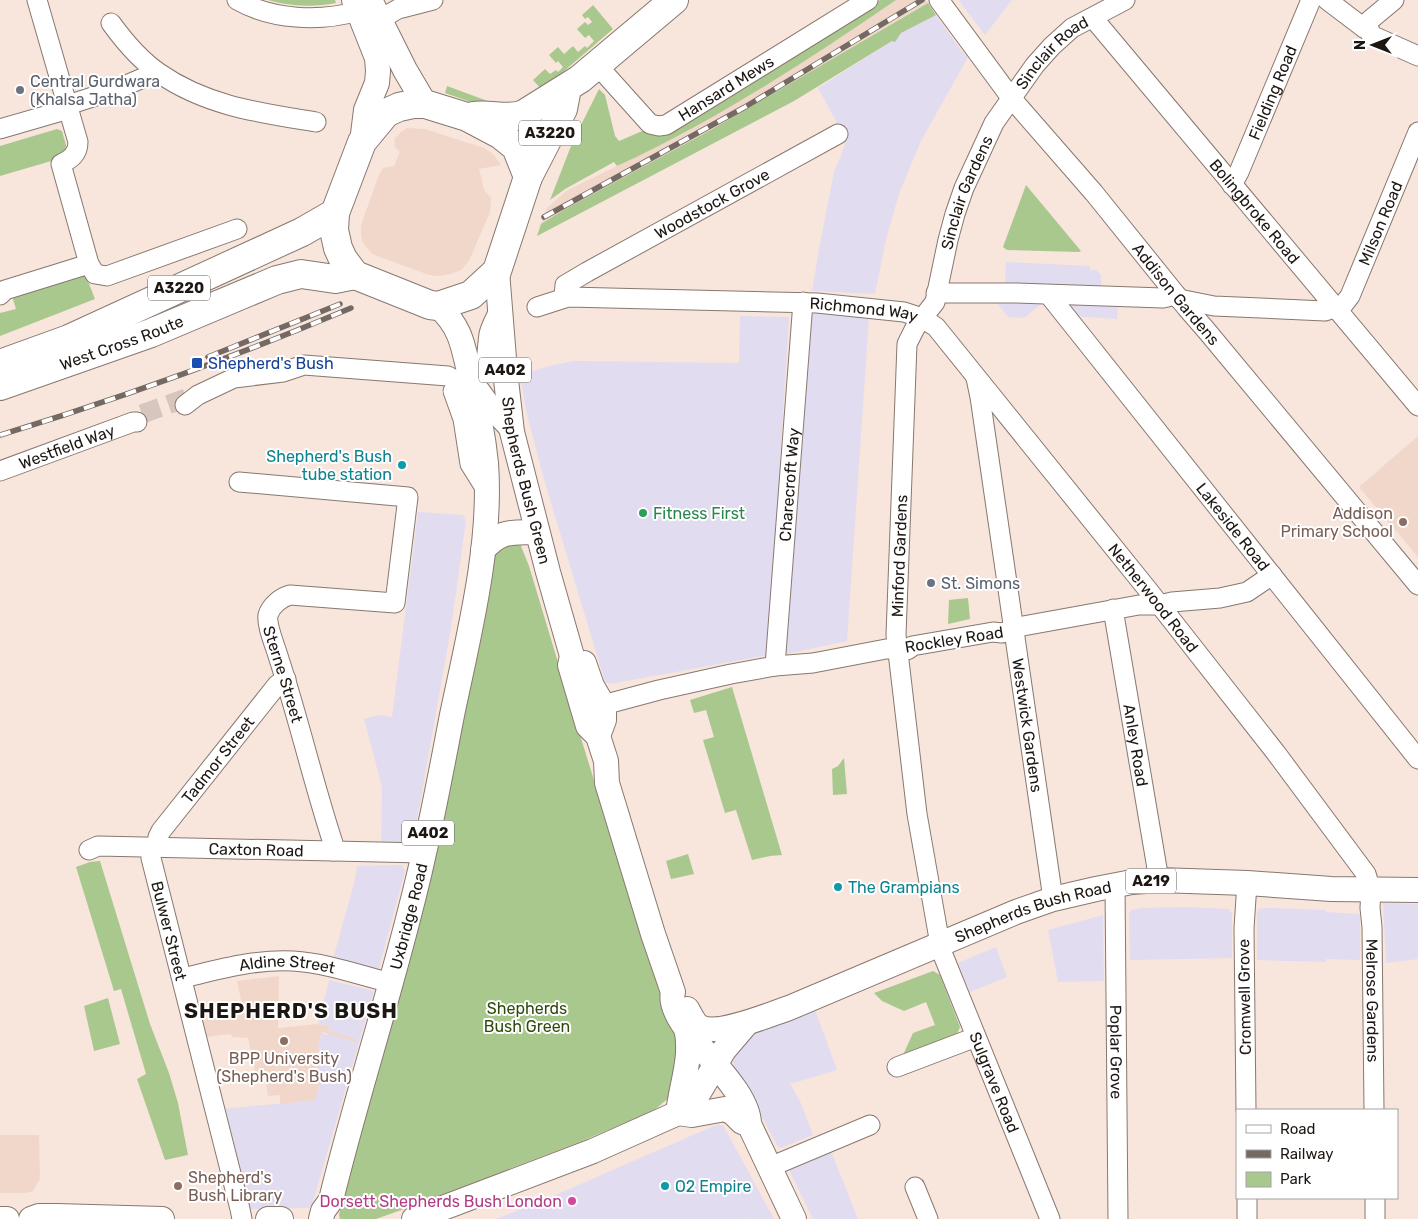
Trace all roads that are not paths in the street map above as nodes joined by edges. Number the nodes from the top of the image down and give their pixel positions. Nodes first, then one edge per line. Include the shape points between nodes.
1 (37, 0) edge
2 (237, 0) edge
3 (433, 0) edge
4 (939, 0) edge
5 (1126, 0) edge
6 (1311, 0) edge
7 (1327, 0) edge
8 (1394, 0) edge
9 (670, 1) edge
10 (862, 3) edge
11 (365, 8) edge
12 (1093, 18) junction
13 (111, 23) dead end
14 (1364, 28) junction
15 (1418, 56) edge
16 (597, 65) junction
17 (157, 72) junction
18 (567, 88) junction
19 (1012, 99) junction
20 (425, 104) junction
21 (69, 107) junction
22 (467, 117) junction
23 (316, 122) dead end
24 (0, 129) edge
25 (1418, 132) edge
26 (838, 134) dead end
27 (362, 142) junction
28 (528, 177) junction
29 (1232, 185) junction
30 (334, 213) junction
31 (237, 229) dead end
32 (89, 264) junction
33 (497, 271) junction
34 (587, 272) junction
35 (355, 275) junction
36 (936, 293) junction
37 (0, 295) edge
38 (1049, 295) junction
39 (1178, 297) junction
40 (564, 298) junction
41 (590, 298) junction
42 (803, 302) junction
43 (438, 306) junction
44 (1214, 306) junction
45 (501, 307) junction
46 (538, 307) dead end
47 (1336, 308) junction
48 (922, 318) junction
49 (1206, 330) junction
50 (151, 333) junction
51 (5, 362) edge
52 (975, 373) junction
53 (0, 386) edge
54 (462, 387) junction
55 (0, 398) edge
56 (191, 399) tunnel mouth
57 (1418, 406) edge
58 (137, 419) tunnel mouth
59 (512, 432) junction
60 (0, 471) edge
61 (239, 482) dead end
62 (537, 532) junction
63 (482, 550) junction
64 (1272, 575) junction
65 (1418, 585) edge
66 (1160, 605) junction
67 (1113, 609) junction
68 (1013, 629) junction
69 (897, 648) junction
70 (572, 656) junction
71 (783, 666) junction
72 (286, 679) junction
73 (603, 705) junction
74 (598, 736) junction
75 (1418, 759) edge
76 (615, 767) dead end
77 (154, 847) junction
78 (89, 850) dead end
79 (332, 851) junction
80 (629, 852) junction
81 (424, 853) junction
82 (1159, 880) junction
83 (1247, 883) junction
84 (1115, 886) junction
85 (1371, 890) junction
86 (1418, 890) edge
87 (1053, 899) junction
88 (940, 944) junction
89 (183, 978) junction
90 (391, 983) junction
91 (673, 992) junction
92 (747, 1023) junction
93 (686, 1028) junction
94 (976, 1037) junction
95 (715, 1064) junction
96 (897, 1067) dead end
97 (1246, 1109) edge
98 (1374, 1109) edge
99 (678, 1113) junction
100 (749, 1124) junction
101 (870, 1125) dead end
102 (770, 1167) junction
103 (916, 1187) dead end
104 (1247, 1199) edge
105 (1375, 1199) edge
106 (324, 1214) edge
107 (0, 1219) edge
108 (7, 1219) edge
109 (31, 1219) edge
110 (162, 1219) edge
111 (242, 1219) edge
112 (268, 1219) edge
113 (281, 1219) edge
114 (414, 1219) edge
115 (794, 1219) edge
116 (928, 1219) edge
117 (1050, 1219) edge
118 (1118, 1219) edge
119 (1247, 1219) edge
120 (1375, 1219) edge

1 - 21 street
2 - 11 street via 278,14 322,18
3 - 11 street via 398,9
4 - 19 street, Addison Gardens
5 - 12 street, Sinclair Road
6 - 29 street, Fielding Road
7 - 14 street
8 - 14 street
9 - 16 highway, A3220
10 - 16 street, Hansard Mews via 659,126 650,124
11 - 20 main road
11 - 27 main road via 378,71 377,83 366,110
12 - 19 street, Sinclair Road via 1072,28 1052,46 1035,64
12 - 29 street, Bolingbroke Road
13 - 17 street
14 - 15 street via 1370,30 1371,35
16 - 18 highway, A3220
17 - 21 street
17 - 23 street via 186,89 232,107
18 - 22 highway, A3220 via 516,118 484,114
18 - 28 highway, A3220 via 563,109
19 - 36 street, Sinclair Gardens via 994,123 964,188
19 - 39 street, Addison Gardens
20 - 22 highway, A3220
20 - 27 highway, A3220 via 386,112
21 - 24 street
21 - 32 street via 78,148 70,160 61,164
22 - 28 highway, A3220 via 501,134 514,145
25 - 47 street, Milson Road via 1350,296 1344,305
26 - 34 street, Woodstock Grove
27 - 30 highway, A3220
28 - 33 highway, A3220
29 - 47 street, Bolingbroke Road
30 - 35 highway, A3220 via 338,248
30 - 51 highway, West Cross Route / A3220 via 302,232 69,339
31 - 32 street via 107,276 95,274
32 - 37 street via 4,290
33 - 43 highway via 471,294
33 - 45 main road, Shepherds Bush Green / A402
34 - 40 street, Woodstock Grove via 565,285
34 - 41 street via 584,287
35 - 43 highway, A3220
35 - 50 highway, West Cross Route / A3220 via 334,279 301,274 277,280
36 - 38 street, Richmond Way
36 - 48 street, Richmond Way via 932,308
38 - 39 street, Richmond Way
38 - 64 street, Lakeside Road
39 - 44 street, Richmond Way
39 - 49 street, Addison Gardens
40 - 41 street, Richmond Way
40 - 46 street, Richmond Way
41 - 42 street, Richmond Way
42 - 48 street, Richmond Way via 904,312
42 - 71 street, Charecroft Way
43 - 54 main road, Uxbridge Road / A402 via 456,327 462,342
44 - 47 street, Richmond Way via 1325,311
44 - 49 street via 1207,317
45 - 54 street via 489,332 486,367 479,380
45 - 59 main road, Shepherds Bush Green / A402
47 - 57 street, Bolingbroke Road
48 - 52 street, Netherwood Road via 936,327
48 - 69 street, Minford Gardens via 908,344
49 - 65 street, Addison Gardens
50 - 53 highway, West Cross Route / A3220
50 - 55 highway, A3220
52 - 66 street, Netherwood Road
52 - 68 street, Westwick Gardens
54 - 56 street via 448,376 304,365 283,372 234,378
54 - 59 street via 485,395 496,415
54 - 63 main road, Uxbridge Road / A402 via 486,463
58 - 60 street, Westfield Way
59 - 62 main road, Shepherds Bush Green / A402
61 - 72 street, Sterne Street via 408,497 395,603 290,594 271,609 268,622
62 - 63 main road via 502,534
62 - 70 main road, Shepherds Bush Green / A402
63 - 81 main road, Uxbridge Road / A402 via 468,641
64 - 66 street, Rockley Road via 1247,592
64 - 75 street, Lakeside Road
66 - 67 street, Rockley Road
66 - 85 street, Netherwood Road via 1359,863
67 - 68 street, Rockley Road
67 - 82 street, Anley Road
68 - 69 street, Rockley Road via 912,646 904,651
68 - 87 street, Westwick Gardens
69 - 71 street, Rockley Road
69 - 88 street, Minford Gardens via 917,814
70 - 73 main road, Shepherds Bush Green via 583,661
70 - 74 main road, Shepherds Bush Green / A402 via 570,665 588,726
71 - 73 street, Rockley Road via 668,688
72 - 77 street, Tadmor Street via 277,685 161,831
72 - 79 street, Sterne Street via 333,843
73 - 74 main road via 604,720
74 - 80 main road, Shepherds Bush Green / A402 via 606,761 607,783
76 - 80 main road via 622,776 637,824
77 - 78 street, Caxton Road via 98,846
77 - 79 street, Caxton Road
77 - 89 street, Bulwer Street via 151,858
79 - 81 street, Caxton Road
80 - 91 main road, Shepherds Bush Green / A402
81 - 90 main road, Uxbridge Road / A402
82 - 83 main road, Shepherds Bush Road / A219
82 - 84 main road, Shepherds Bush Road / A219
83 - 85 main road, Shepherds Bush Road / A219
83 - 97 street, Cromwell Grove via 1244,928
84 - 87 main road, Shepherds Bush Road / A219
84 - 118 street, Poplar Grove
85 - 86 main road, Shepherds Bush Road / A219
85 - 98 street, Melrose Gardens
87 - 88 main road, Shepherds Bush Road / A219
88 - 92 main road, Shepherds Bush Road / A219
88 - 94 street, Sulgrave Road
89 - 90 street, Aldine Street via 258,962 294,961
89 - 111 street, Bulwer Street
90 - 106 main road, Uxbridge Road / A402
91 - 92 main road, Shepherds Bush Green / A219 via 683,1000 695,1023 702,1028 720,1030
91 - 93 main road, Shepherds Bush Green / A402 via 673,1004
92 - 95 main road, Shepherds Bush Road / A219
93 - 95 main road, Shepherds Bush Green / A402
93 - 99 main road, Shepherds Bush Green / A402 via 686,1075
94 - 96 street
94 - 117 street, Sulgrave Road
95 - 99 main road, A219 via 694,1101
95 - 100 main road, A402 via 740,1095 749,1115
99 - 100 main road via 692,1115 725,1109
99 - 114 main road via 593,1151
100 - 102 main road, A402
101 - 102 street
102 - 115 main road, A402
103 - 116 street
104 - 119 street
105 - 120 street
107 - 108 main road
109 - 110 main road via 39,1216
112 - 113 main road

